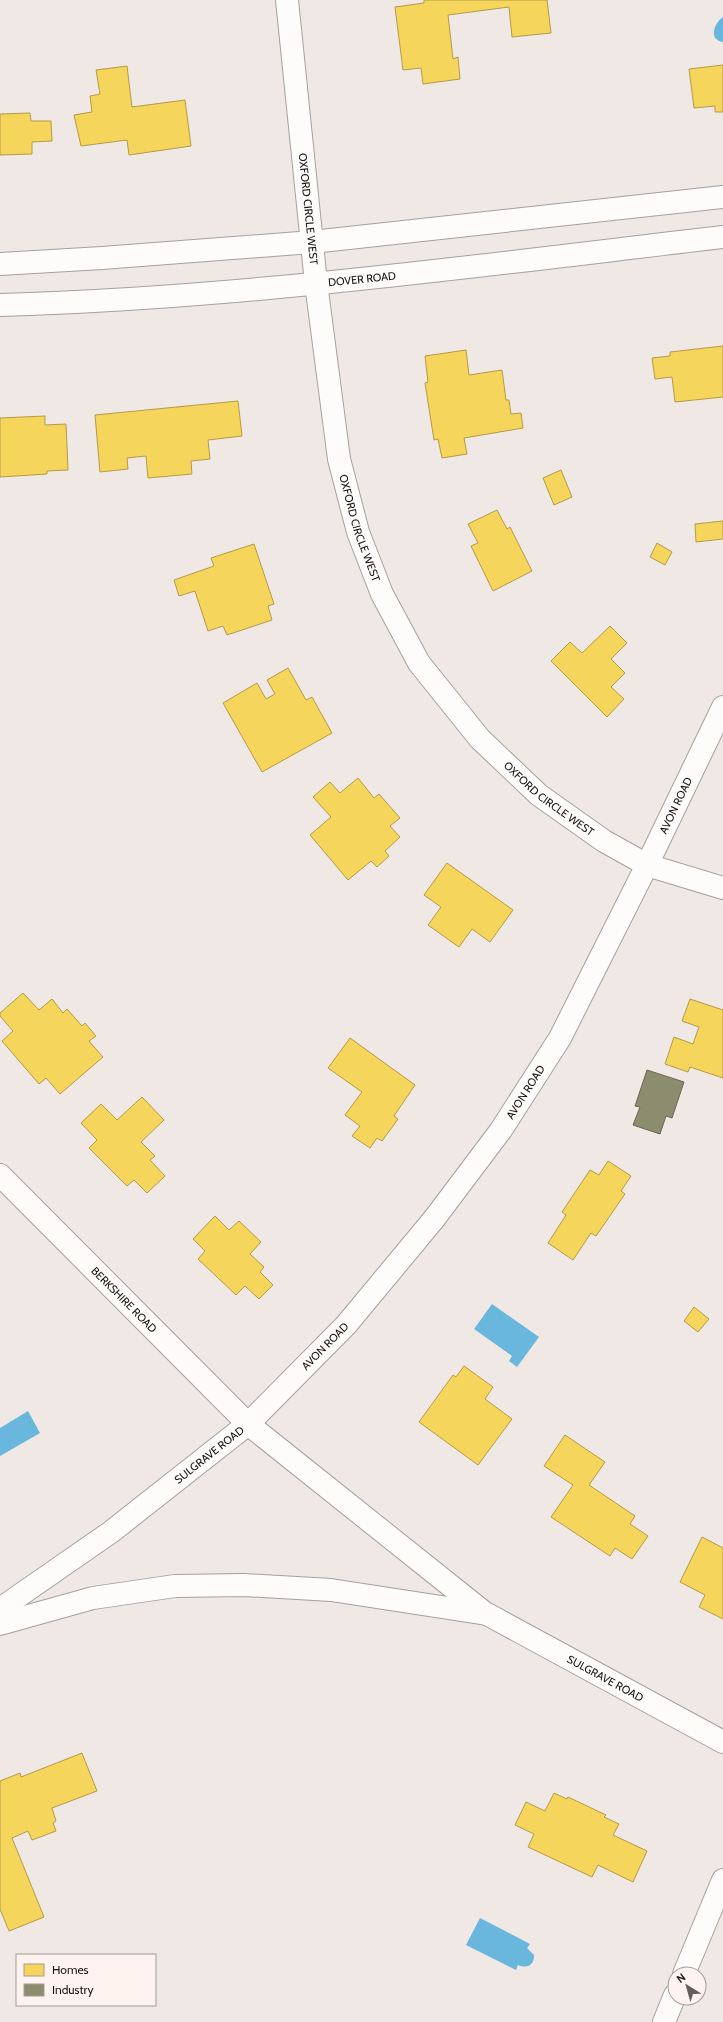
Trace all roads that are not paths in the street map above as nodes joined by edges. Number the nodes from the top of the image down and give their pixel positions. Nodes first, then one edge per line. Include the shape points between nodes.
1 (287, 0) edge
2 (723, 197) edge
3 (723, 237) edge
4 (312, 242) junction
5 (0, 264) edge
6 (316, 283) junction
7 (0, 305) edge
8 (723, 707) edge
9 (647, 865) junction
10 (723, 888) edge
11 (0, 1175) edge
12 (248, 1424) junction
13 (0, 1609) edge
14 (487, 1614) junction
15 (0, 1624) edge
16 (723, 1742) edge
17 (723, 1880) edge
18 (687, 1966) edge
19 (671, 2006) edge
20 (664, 2022) edge

1 - 4 street, OXFORD CIRCLE WEST
2 - 4 street
3 - 6 street, DOVER ROAD
4 - 5 street
4 - 6 street, OXFORD CIRCLE WEST
6 - 7 street, DOVER ROAD via 89,303
6 - 9 street, OXFORD CIRCLE WEST via 339,458 358,532 382,594 419,663 480,739 539,795 604,841
8 - 9 street, AVON ROAD
9 - 10 street, OXFORD CIRCLE WEST
9 - 12 street, AVON ROAD via 560,1038 501,1130 434,1219 346,1325
11 - 12 street, BERKSHIRE ROAD
12 - 13 street, SULGRAVE ROAD via 111,1532
12 - 14 street, SULGRAVE ROAD
14 - 15 street, SULGRAVE ROAD via 331,1590 244,1584 174,1586 93,1598
14 - 16 street, SULGRAVE ROAD
17 - 18 street
19 - 20 street

